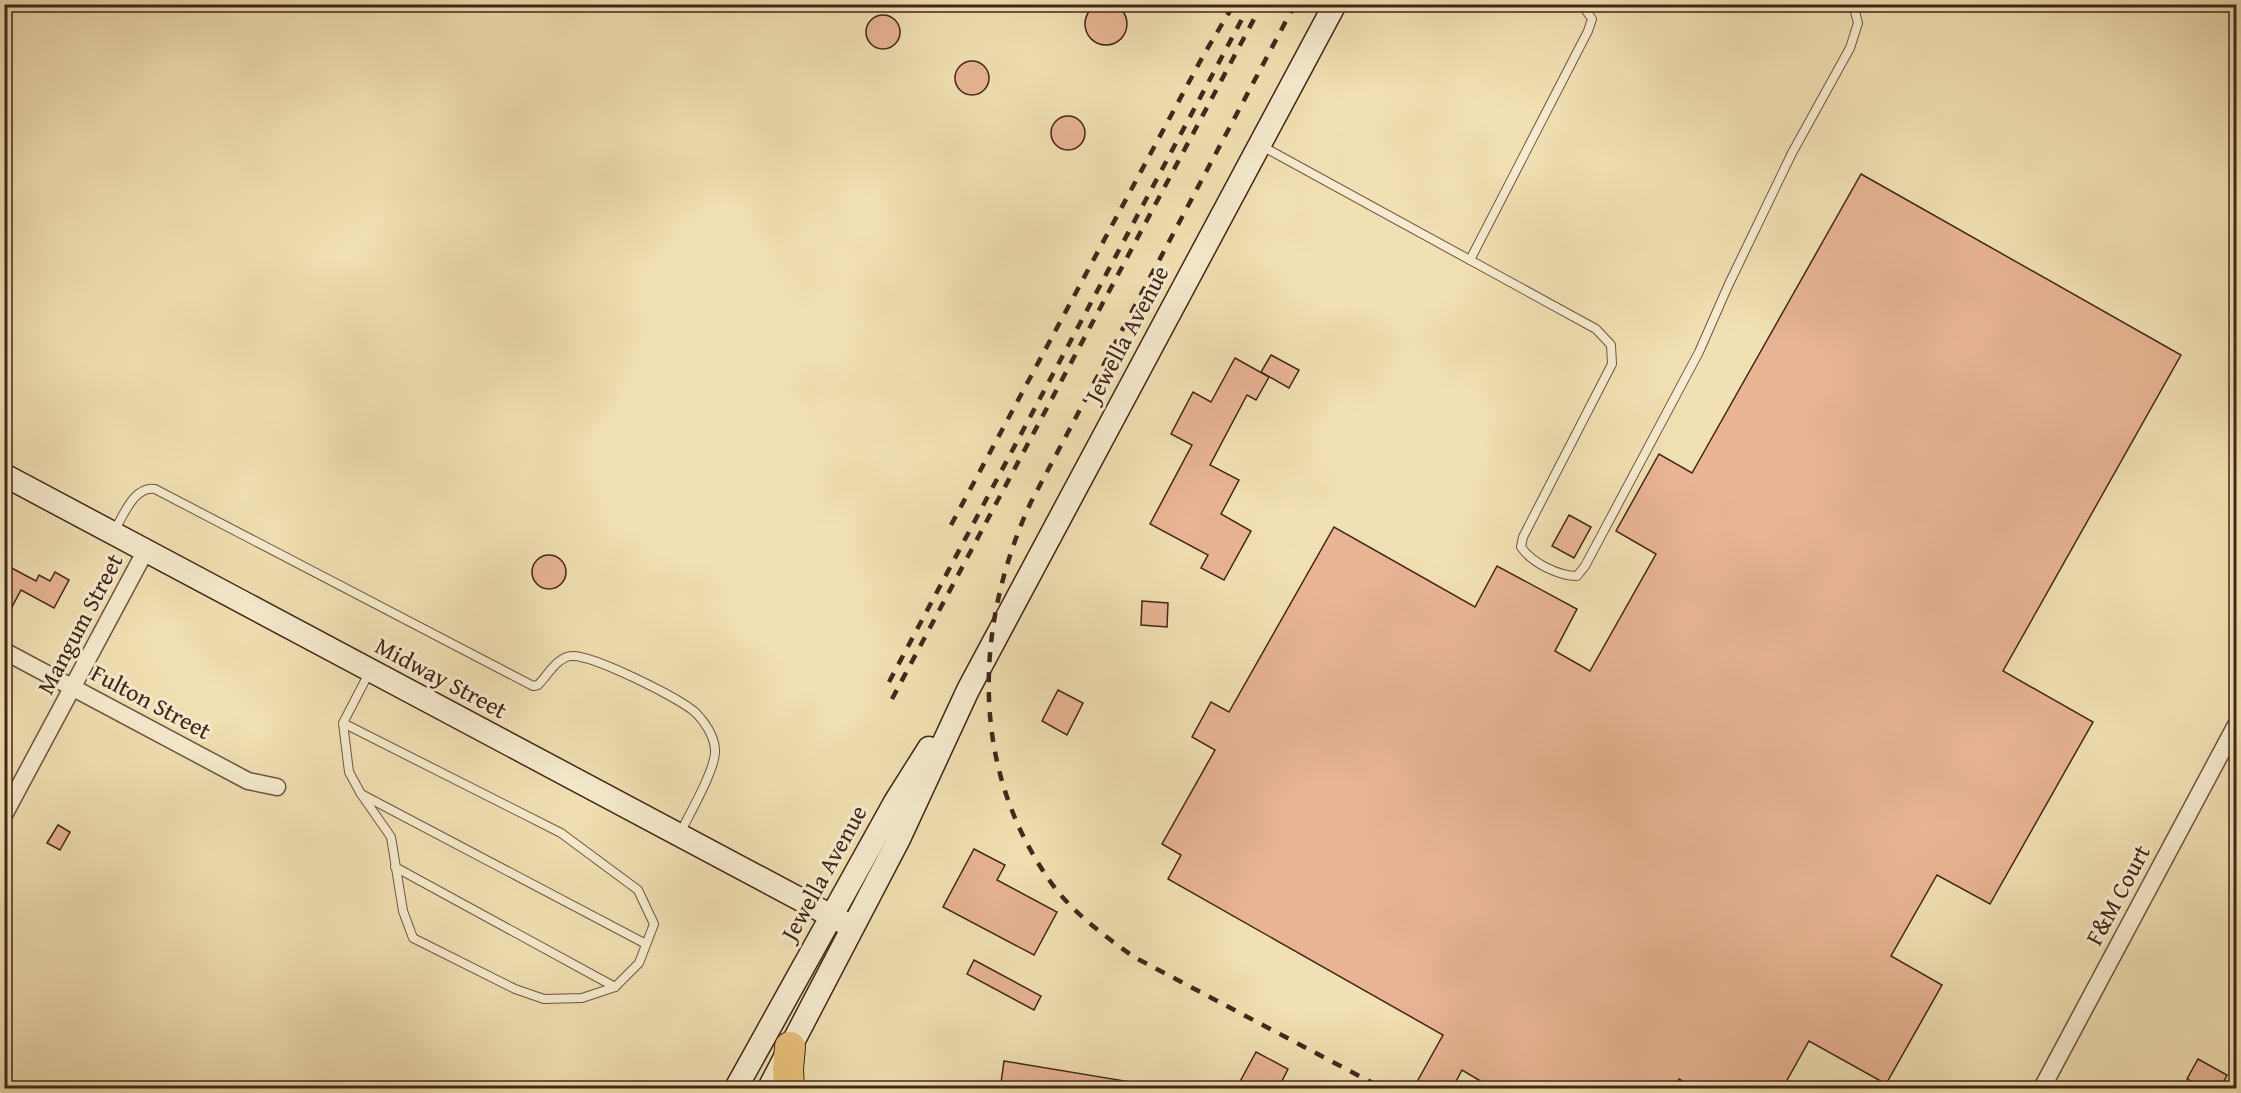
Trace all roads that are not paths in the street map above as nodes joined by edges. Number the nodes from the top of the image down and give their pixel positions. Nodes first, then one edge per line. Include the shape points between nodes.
1 (1335, 4) edge
2 (1576, 4) edge
3 (1853, 4) edge
4 (1259, 145) junction
5 (1470, 260) junction
6 (4, 475) edge
7 (113, 533) junction
8 (146, 550) junction
9 (4, 651) edge
10 (370, 670) junction
11 (73, 688) junction
12 (968, 690) junction
13 (343, 723) junction
14 (2236, 725) edge
15 (277, 787) dead end
16 (361, 794) junction
17 (4, 815) edge
18 (679, 836) junction
19 (395, 867) junction
20 (831, 916) junction
21 (852, 927) junction
22 (646, 945) junction
23 (615, 987) junction
24 (790, 1047) junction
25 (736, 1089) edge
26 (769, 1089) edge
27 (789, 1089) edge
28 (2042, 1089) edge

1 - 4 main road, Jewella Avenue
2 - 5 lane via 1592,20 1588,31
3 - 5 lane via 1858,23 1850,48 1792,153 1699,352 1577,576 1565,576 1527,556 1521,547 1612,364 1611,345 1596,329
4 - 5 lane
4 - 12 main road, Jewella Avenue
6 - 7 main road, Midway Street
7 - 8 main road, Midway Street
7 - 18 lane via 140,492 155,489 533,686 562,658 572,656 588,658 651,685 695,712 711,734 715,751
8 - 10 main road, Midway Street
8 - 11 street, Mangum Street
9 - 11 street, Fulton Street
10 - 13 lane
10 - 18 main road, Midway Street
11 - 15 street, Fulton Street via 248,781
11 - 17 street, Mangum Street
12 - 20 main road, Jewella Avenue via 895,802
12 - 21 main road, Jewella Avenue via 904,829
13 - 16 lane via 349,772
13 - 22 lane via 561,833 638,890 654,924
14 - 28 street, F&M Court
16 - 19 lane via 391,837
16 - 22 lane
18 - 20 main road, Midway Street
19 - 23 lane
19 - 23 lane via 403,911 413,938 515,989 544,999 582,998
20 - 21 main road, Midway Street
20 - 25 main road, Jewella Avenue
21 - 24 main road, Jewella Avenue
22 - 23 lane via 639,963
24 - 26 main road, Jewella Avenue
24 - 27 highway

